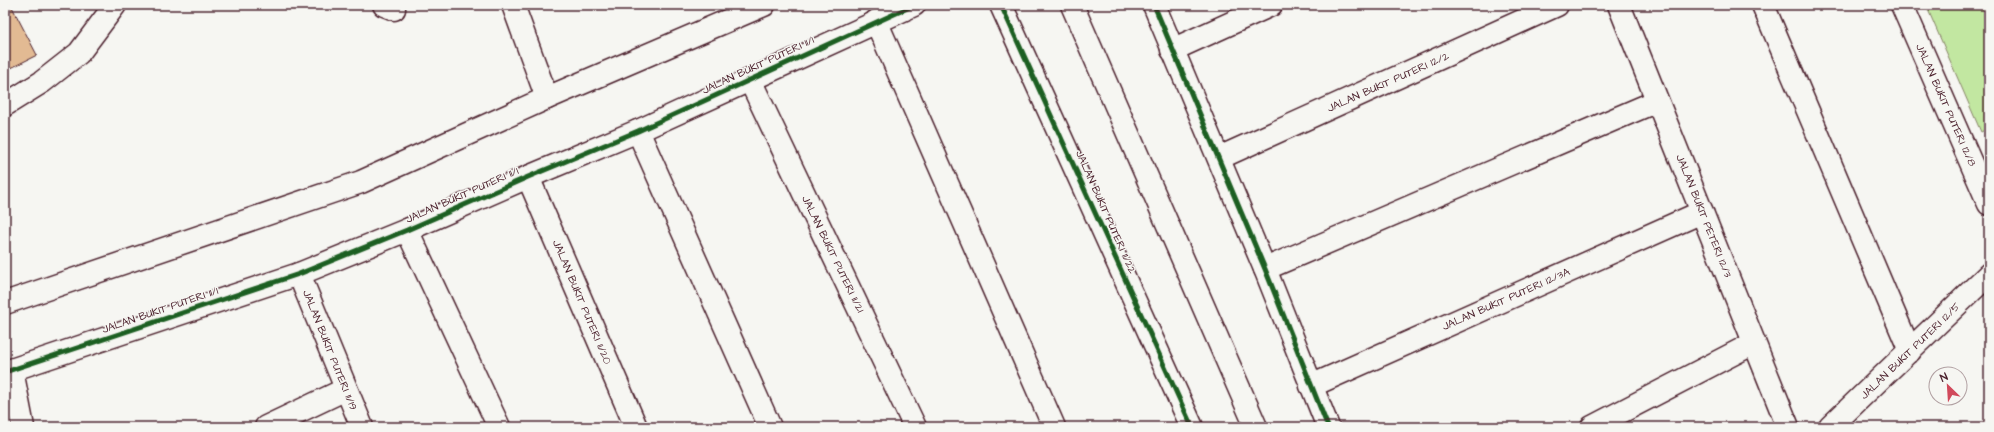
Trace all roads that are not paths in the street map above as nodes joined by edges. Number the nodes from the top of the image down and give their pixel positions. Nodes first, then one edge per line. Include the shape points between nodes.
1 (115, 5) edge
2 (513, 5) edge
3 (764, 5) edge
4 (914, 5) edge
5 (1001, 5) edge
6 (1072, 5) edge
7 (1154, 5) edge
8 (1271, 5) edge
9 (1558, 5) edge
10 (1619, 5) edge
11 (1763, 5) edge
12 (1902, 5) edge
13 (876, 21) junction
14 (1172, 50) junction
15 (750, 80) junction
16 (547, 98) junction
17 (1657, 101) junction
18 (5, 105) edge
19 (638, 131) junction
20 (1219, 158) junction
21 (528, 177) junction
22 (1989, 204) edge
23 (1702, 212) junction
24 (407, 230) junction
25 (1265, 269) junction
26 (299, 274) junction
27 (1989, 274) edge
28 (5, 304) edge
29 (1754, 343) junction
30 (1910, 351) junction
31 (8, 371) edge
32 (1311, 386) junction
33 (346, 389) junction
34 (23, 427) edge
35 (266, 427) edge
36 (362, 427) edge
37 (499, 427) edge
38 (636, 427) edge
39 (770, 427) edge
40 (916, 427) edge
41 (1054, 427) edge
42 (1192, 427) edge
43 (1256, 427) edge
44 (1328, 427) edge
45 (1592, 427) edge
46 (1788, 427) edge
47 (1830, 427) edge

1 - 18 street via 79,53 42,82
2 - 16 street
3 - 16 street
4 - 13 street, JALAN BUKIT PUTERI 11/1
5 - 42 street, JALAN BUKIT PUTERI 11/22
6 - 43 street
7 - 14 street
8 - 14 street
9 - 20 street, JALAN BUKIT PUTERI 12/2
10 - 17 street, JALAN BUKIT PETERI 12/3
11 - 30 street
12 - 22 street, JALAN BUKIT PUTERI 12/8
13 - 15 street, JALAN BUKIT PUTERI 11/1
13 - 41 street
14 - 20 street
15 - 19 street, JALAN BUKIT PUTERI 11/1
15 - 40 street, JALAN BUKIT PUTERI 11/21
16 - 28 street via 360,182
17 - 23 street, JALAN BUKIT PETERI 12/3
17 - 25 street
19 - 21 street, JALAN BUKIT PUTERI 11/1
19 - 39 street
20 - 25 street
21 - 24 street, JALAN BUKIT PUTERI 11/1
21 - 38 street, JALAN BUKIT PUTERI 11/20
23 - 29 street, JALAN BUKIT PETERI 12/3
23 - 32 street, JALAN BUKIT PUTERI 12/3A
24 - 26 street, JALAN BUKIT PUTERI 11/1
24 - 37 street
25 - 32 street
26 - 31 street, JALAN BUKIT PUTERI 11/1
26 - 33 street, JALAN BUKIT PUTERI 11/19
27 - 30 street, JALAN BUKIT PUTERI 12/5
29 - 45 street
29 - 46 street, JALAN BUKIT PETERI 12/3
30 - 47 street, JALAN BUKIT PUTERI 12/5
31 - 34 street
32 - 44 street
33 - 35 street
33 - 36 street, JALAN BUKIT PUTERI 11/19

